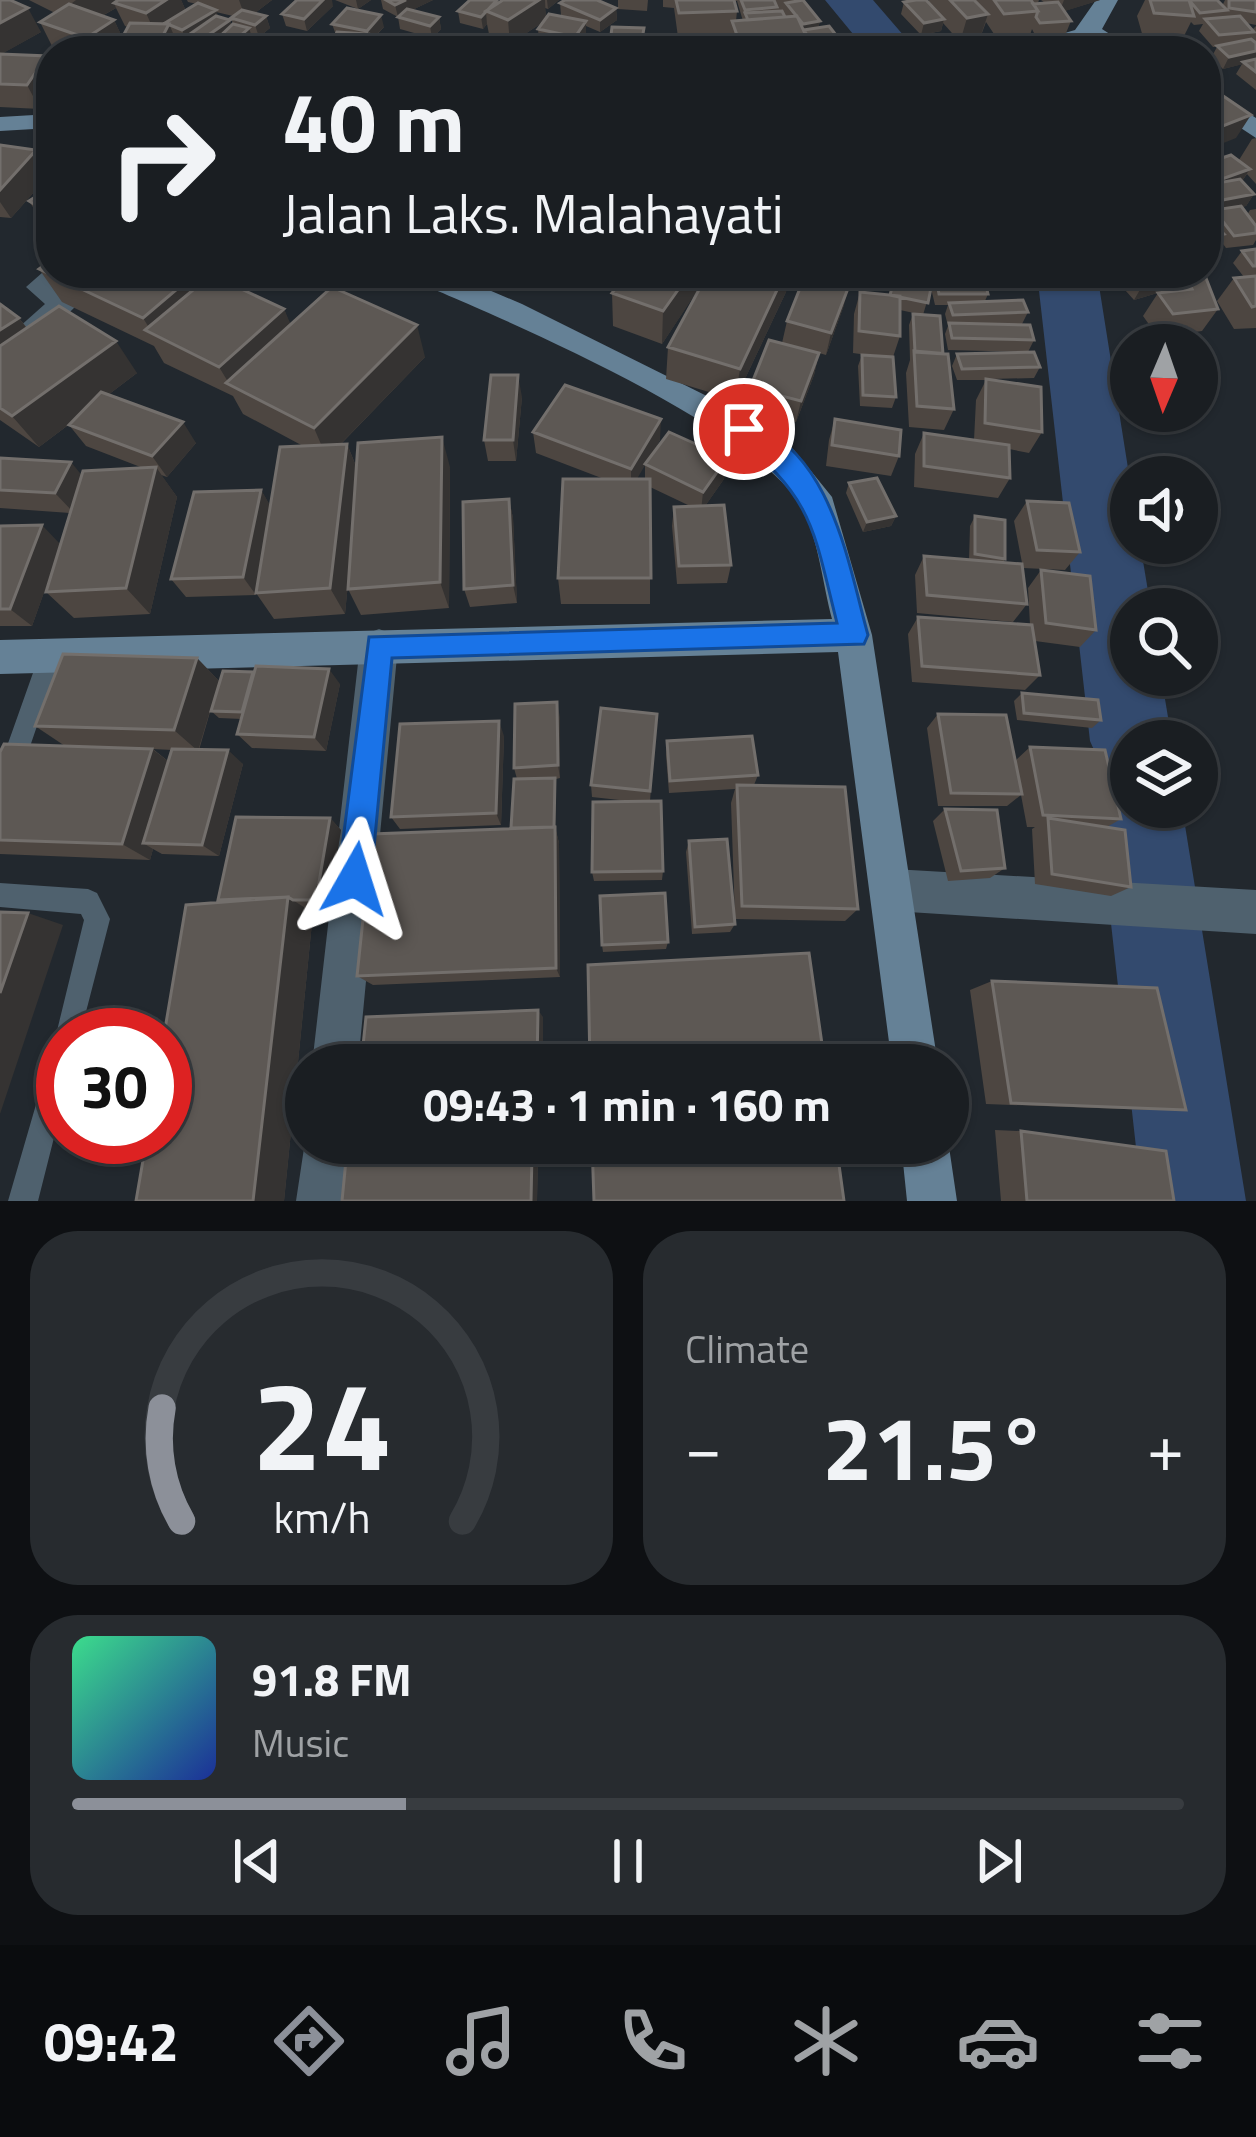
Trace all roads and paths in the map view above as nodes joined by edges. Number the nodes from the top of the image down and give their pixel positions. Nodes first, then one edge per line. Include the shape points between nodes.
1 (1107, 0) edge
2 (1092, 32) junction
3 (1084, 36) edge
4 (1099, 36) edge
5 (1221, 104) edge
6 (36, 122) edge
7 (0, 124) edge
8 (1256, 130) edge
9 (42, 288) edge
10 (458, 288) edge
11 (0, 362) edge
12 (854, 635) junction
13 (379, 646) junction
14 (50, 656) junction
15 (0, 657) edge
16 (0, 799) edge
17 (892, 890) junction
18 (0, 895) edge
19 (1243, 912) edge
20 (74, 1008) edge
21 (337, 1044) edge
22 (912, 1044) edge
23 (36, 1152) edge
24 (325, 1164) edge
25 (928, 1164) edge
26 (23, 1201) edge
27 (321, 1201) edge
28 (932, 1201) edge

1 - 2 street
2 - 3 street
2 - 4 street
5 - 8 street
6 - 7 street
9 - 11 street via 64,303
10 - 12 street via 744,429 782,459 820,507
12 - 13 street
12 - 17 street
13 - 14 street
13 - 21 street
14 - 15 street
14 - 16 lane
17 - 19 street
17 - 22 street
18 - 20 lane via 88,902 97,919
23 - 26 lane
24 - 27 street
25 - 28 street

